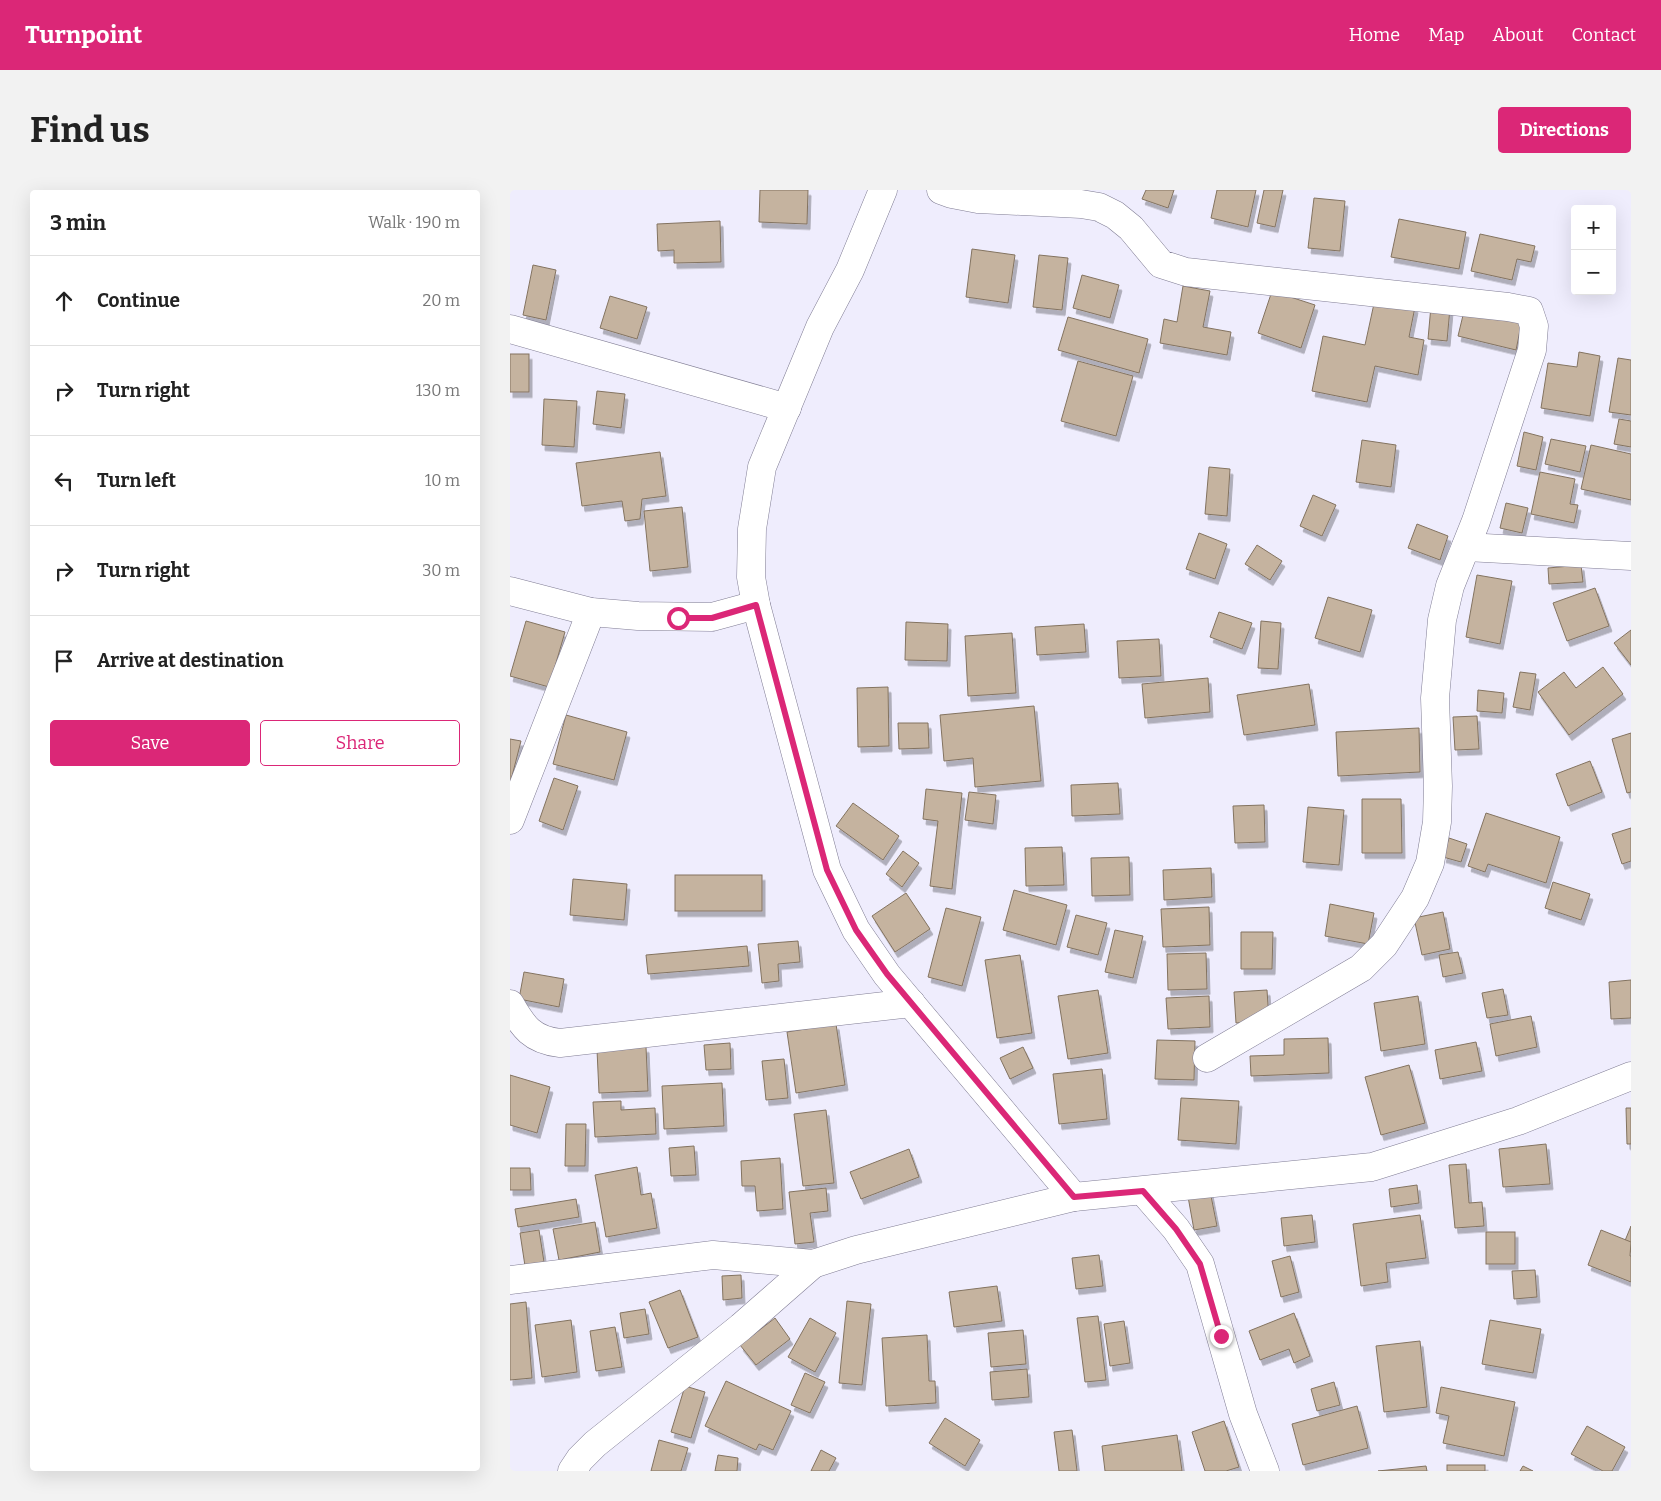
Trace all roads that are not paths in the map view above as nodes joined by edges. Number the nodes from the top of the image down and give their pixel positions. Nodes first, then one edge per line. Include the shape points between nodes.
1 (883, 190) edge
2 (941, 190) edge
3 (510, 329) edge
4 (787, 408) junction
5 (1466, 547) junction
6 (1631, 556) edge
7 (510, 591) edge
8 (756, 605) junction
9 (591, 612) junction
10 (510, 820) edge
11 (911, 1003) junction
12 (510, 1004) edge
13 (1207, 1058) dead end
14 (1631, 1076) edge
15 (1143, 1191) junction
16 (1074, 1197) junction
17 (813, 1264) junction
18 (510, 1280) edge
19 (572, 1471) edge
20 (1265, 1471) edge

1 - 4 street
2 - 5 street via 978,199 1099,207 1131,228 1161,264 1186,272 1528,311 1534,326 1532,350
3 - 4 street
4 - 8 street via 762,467 752,529 751,577
5 - 6 street
5 - 13 street via 1450,586 1442,620 1435,698 1437,822 1430,863 1415,898 1384,945 1361,968
7 - 9 street
8 - 9 street via 712,618
8 - 11 street via 827,870 856,930
9 - 10 street
11 - 12 street via 560,1043 545,1042 531,1033
11 - 16 street
14 - 15 street via 1518,1120 1372,1167
15 - 16 street
15 - 20 street via 1176,1229 1200,1264 1243,1414
16 - 17 street via 856,1250
17 - 18 street via 713,1254
17 - 19 street via 741,1328 595,1444

